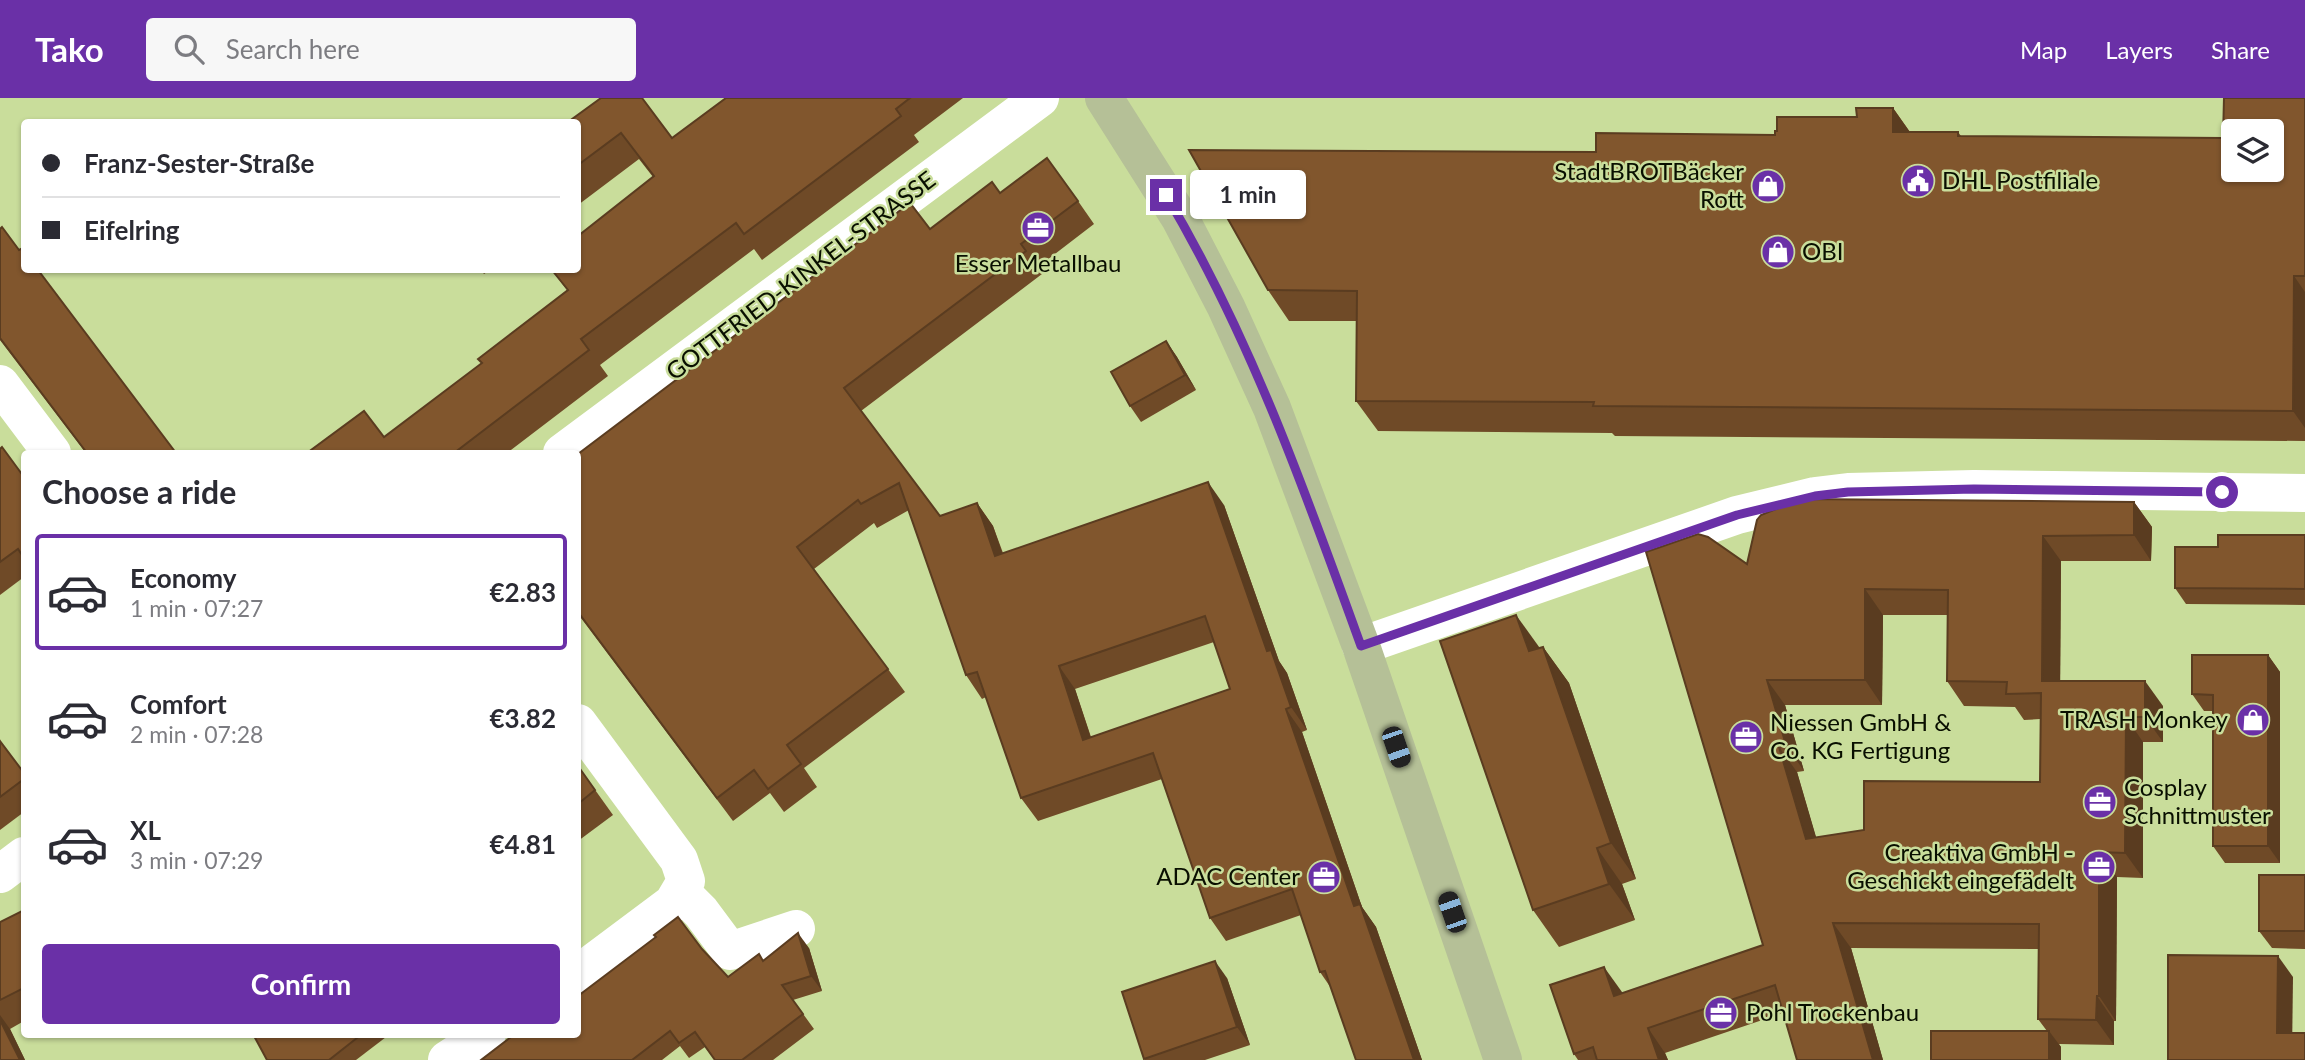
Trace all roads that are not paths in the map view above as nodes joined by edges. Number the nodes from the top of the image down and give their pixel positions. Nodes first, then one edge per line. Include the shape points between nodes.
1 (1040, 98) edge
2 (1104, 98) edge
3 (0, 384) edge
4 (50, 450) edge
5 (566, 450) edge
6 (2305, 493) edge
7 (1361, 646) junction
8 (581, 727) edge
9 (21, 858) edge
10 (0, 874) edge
11 (681, 891) junction
12 (796, 929) dead end
13 (581, 972) edge
14 (481, 1038) edge
15 (447, 1060) edge
16 (1503, 1060) edge

1 - 5 street, GOTTFRIED-KINKEL-STRASSE
2 - 7 main road via 1180,218 1226,307 1290,451
3 - 4 street
6 - 7 street via 1974,489 1815,496 1737,515
7 - 16 main road
8 - 11 street via 679,860 686,881
9 - 10 street
11 - 12 street via 730,951
11 - 13 street via 673,903
14 - 15 street

